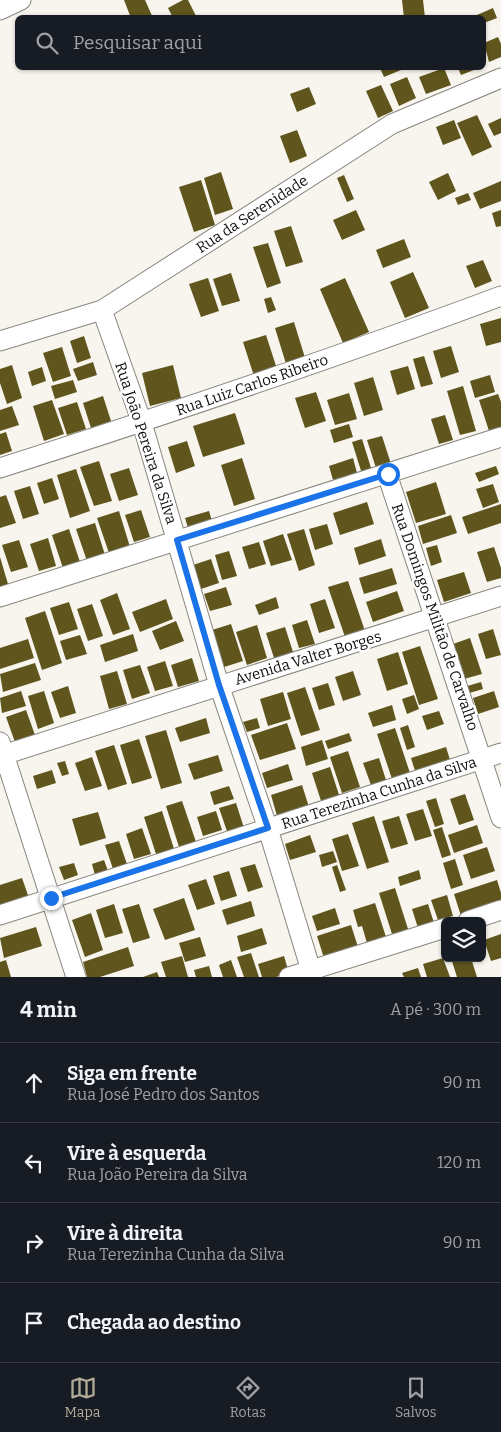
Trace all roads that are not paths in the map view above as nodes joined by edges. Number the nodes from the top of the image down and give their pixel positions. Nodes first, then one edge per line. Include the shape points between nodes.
1 (21, 0) edge
2 (0, 10) edge
3 (501, 78) edge
4 (501, 296) edge
5 (102, 310) junction
6 (0, 341) edge
7 (142, 423) junction
8 (501, 437) edge
9 (0, 468) edge
10 (388, 474) junction
11 (177, 540) junction
12 (501, 596) edge
13 (0, 598) edge
14 (436, 618) junction
15 (219, 685) junction
16 (1, 751) edge
17 (501, 753) edge
18 (483, 759) junction
19 (501, 818) edge
20 (268, 828) junction
21 (51, 898) junction
22 (501, 910) edge
23 (0, 915) edge
24 (480, 917) edge
25 (441, 929) edge
26 (312, 974) edge
27 (76, 977) edge
28 (290, 977) edge

1 - 2 street
3 - 5 street, Rua da Serenidade via 392,124
4 - 7 street, Rua Luiz Carlos Ribeiro via 362,348
5 - 6 street, Rua da Serenidade
5 - 7 street, Rua João Pereira da Silva
7 - 9 street, Rua Luiz Carlos Ribeiro
7 - 11 street, Rua João Pereira da Silva
8 - 10 street
10 - 11 street
10 - 14 street, Rua Domingos Militão de Carvalho
11 - 13 street
11 - 15 street, Rua João Pereira da Silva
12 - 14 street, Avenida Valter Borges
14 - 15 street, Avenida Valter Borges
14 - 18 street, Rua Domingos Militão de Carvalho
15 - 16 street, Avenida Valter Borges
15 - 20 street, Rua João Pereira da Silva
16 - 21 street
17 - 18 street, Rua Terezinha Cunha da Silva
18 - 19 street, Rua Domingos Militão de Carvalho
18 - 20 street, Rua Terezinha Cunha da Silva
20 - 21 street, Rua Terezinha Cunha da Silva
20 - 26 street, Rua João Pereira da Silva
21 - 23 street, Rua Terezinha Cunha da Silva
21 - 27 street
22 - 24 street
25 - 26 street
26 - 28 street

